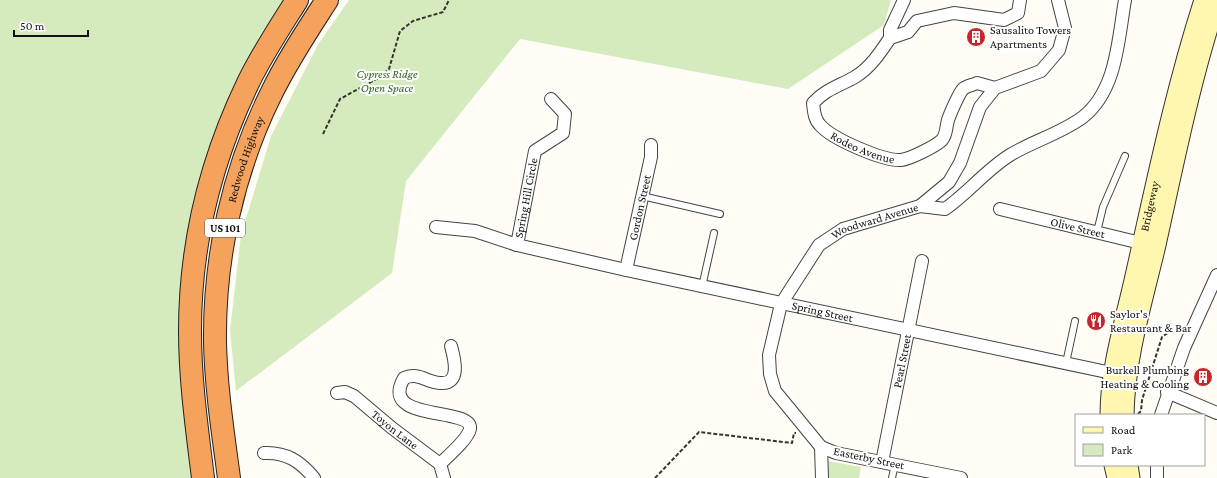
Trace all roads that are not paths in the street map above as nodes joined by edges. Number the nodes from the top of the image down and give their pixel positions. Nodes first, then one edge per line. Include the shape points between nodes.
1 (297, 0) edge
2 (327, 0) edge
3 (904, 0) edge
4 (1020, 0) edge
5 (1058, 0) edge
6 (1125, 0) edge
7 (1203, 0) edge
8 (1217, 3) edge
9 (890, 38) junction
10 (995, 88) junction
11 (551, 99) dead end
12 (651, 145) dead end
13 (1125, 156) dead end
14 (642, 196) junction
15 (920, 206) junction
16 (1000, 209) dead end
17 (720, 214) dead end
18 (436, 227) dead end
19 (1097, 232) junction
20 (714, 233) dead end
21 (516, 245) junction
22 (1149, 245) junction
23 (922, 261) dead end
24 (626, 270) junction
25 (1217, 275) edge
26 (702, 287) junction
27 (781, 304) junction
28 (1075, 321) dead end
29 (908, 330) junction
30 (451, 346) dead end
31 (1066, 363) junction
32 (1120, 374) junction
33 (1167, 392) junction
34 (337, 393) dead end
35 (1217, 413) edge
36 (1109, 414) edge
37 (1125, 414) edge
38 (1161, 414) edge
39 (806, 430) joint
40 (821, 447) junction
41 (264, 453) dead end
42 (882, 462) junction
43 (440, 464) junction
44 (895, 464) junction
45 (1113, 466) edge
46 (1129, 466) edge
47 (1157, 466) edge
48 (203, 478) edge
49 (229, 478) edge
50 (314, 478) edge
51 (444, 478) edge
52 (822, 478) edge
53 (892, 478) edge
54 (961, 478) edge
55 (1116, 478) edge
56 (1131, 478) edge
57 (1158, 478) edge

1 - 48 highway, US 101 via 258,64 239,102 216,161 200,224 192,288 190,331 192,388
2 - 49 highway, Redwood Highway / US 101 via 291,57 262,113 239,174 225,229 216,293 215,343
3 - 9 street, Rodeo Avenue via 890,30
4 - 9 street via 1018,13 1004,20 954,13 917,21 908,32
5 - 10 street via 1065,28 1060,50 1041,71
6 - 15 street, Woodward Avenue via 1113,68 1099,101 1082,117 1010,155 945,209
7 - 22 main road, Bridgeway via 1175,98
8 - 22 main road, Bridgeway
9 - 10 street, Rodeo Avenue via 871,65 856,76 822,93 813,103 814,113 820,125 837,138 891,158 901,160 911,157 942,140 948,119 963,89 977,83
10 - 15 street via 980,107 960,163 949,182
11 - 21 street, Spring Hill Circle via 565,114 563,133 535,151
12 - 14 street, Gordon Street via 651,157
13 - 19 lane via 1103,207
14 - 17 lane
14 - 24 street, Gordon Street
15 - 27 street, Woodward Avenue via 843,229 820,244
16 - 19 street, Olive Street
18 - 21 street, Spring Street via 475,231
19 - 22 street, Olive Street
20 - 26 lane
21 - 24 street, Spring Street
22 - 32 main road, Bridgeway
23 - 29 street, Pearl Street
24 - 26 street, Spring Street
25 - 33 street
26 - 27 street, Spring Street
27 - 29 street, Spring Street
27 - 39 street, Woodward Avenue via 769,355 770,374 775,391
28 - 31 lane
29 - 31 street, Spring Street
29 - 42 street, Pearl Street
30 - 43 street via 455,368 451,379 439,383 412,375 404,378 399,386 399,394 408,405 434,414 460,417 469,424 470,429 464,439
31 - 32 street, Spring Street
32 - 36 main road, Bridgeway
32 - 37 main road, Bridgeway
33 - 35 street
33 - 38 street
34 - 43 street, Toyon Lane via 345,392 354,396
39 - 40 street, Easterby Street
40 - 42 street, Easterby Street via 836,453
40 - 52 street
41 - 50 street via 284,454 302,464
42 - 44 street, Easterby Street
43 - 51 street
44 - 53 lane
44 - 54 street, Easterby Street
45 - 55 main road
46 - 56 main road
47 - 57 street

